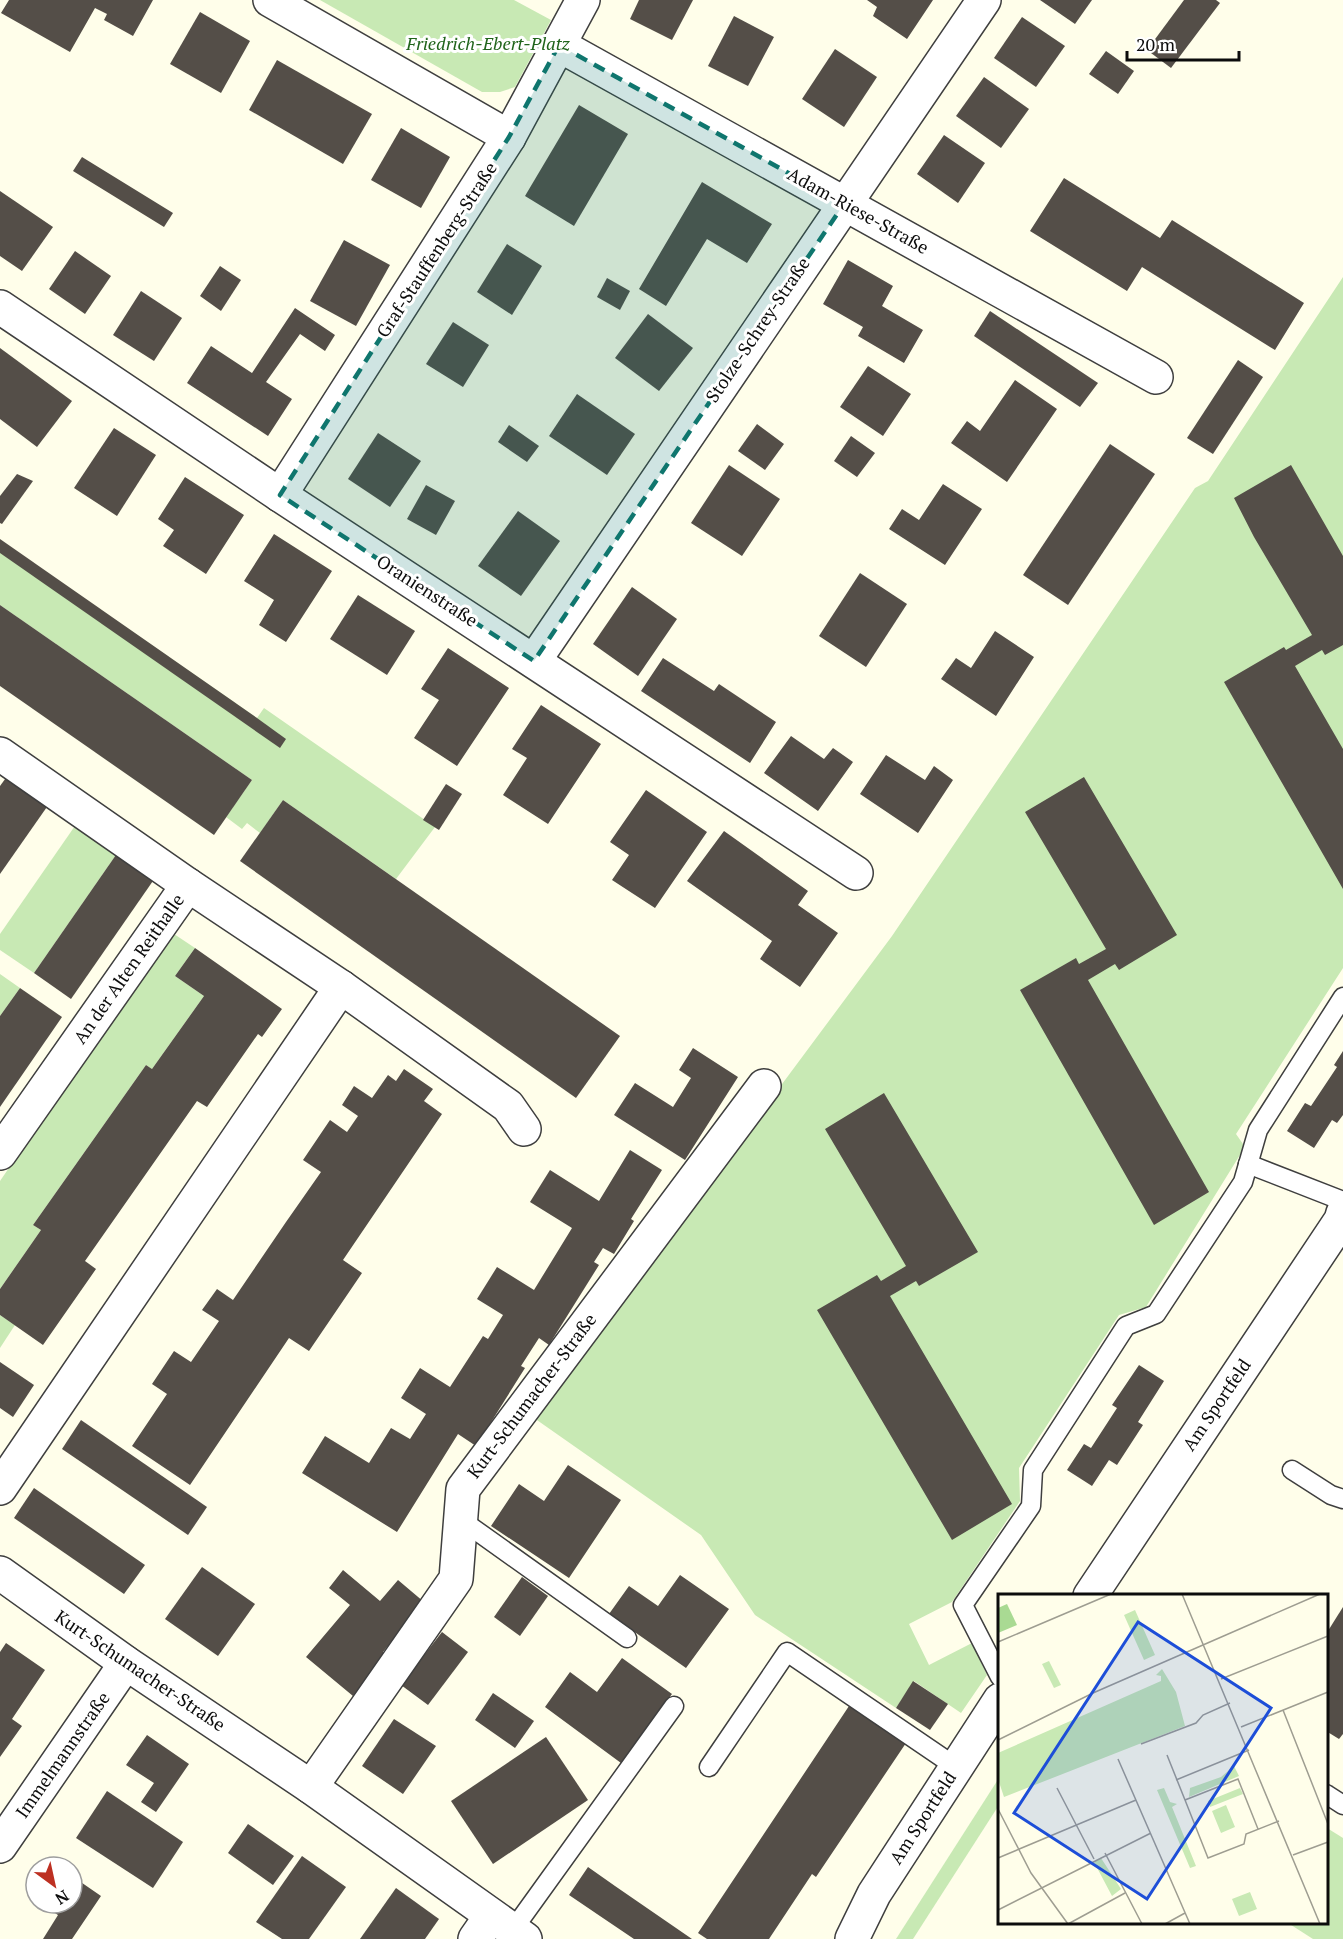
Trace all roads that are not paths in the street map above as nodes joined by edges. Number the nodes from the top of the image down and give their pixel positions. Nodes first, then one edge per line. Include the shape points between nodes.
1 (270, 0) edge
2 (583, 0) edge
3 (984, 0) edge
4 (559, 45) junction
5 (509, 137) junction
6 (844, 204) junction
7 (0, 307) edge
8 (1156, 377) dead end
9 (280, 495) junction
10 (534, 661) junction
11 (0, 754) edge
12 (856, 873) dead end
13 (188, 885) junction
14 (341, 987) junction
15 (1343, 997) edge
16 (764, 1086) dead end
17 (524, 1129) dead end
18 (0, 1153) edge
19 (1248, 1164) junction
20 (1343, 1201) edge
21 (1343, 1213) edge
22 (1292, 1470) dead end
23 (0, 1488) edge
24 (1343, 1499) edge
25 (460, 1518) junction
26 (0, 1573) edge
27 (1091, 1594) edge
28 (627, 1638) dead end
29 (126, 1663) junction
30 (998, 1675) edge
31 (998, 1702) edge
32 (674, 1706) dead end
33 (708, 1767) dead end
34 (956, 1767) junction
35 (311, 1787) junction
36 (1328, 1795) edge
37 (1343, 1805) edge
38 (0, 1846) edge
39 (501, 1931) edge
40 (852, 1939) edge

1 - 5 street
2 - 4 street, Graf-Stauffenberg-Straße
3 - 6 street, Stolze-Schrey-Straße
4 - 5 street, Graf-Stauffenberg-Straße
4 - 6 street, Adam-Riese-Straße
5 - 9 street, Graf-Stauffenberg-Straße
6 - 8 street, Adam-Riese-Straße
6 - 10 street, Stolze-Schrey-Straße
7 - 9 street, Oranienstraße
9 - 10 street, Oranienstraße
10 - 12 street, Oranienstraße
11 - 13 street, An der Alten Reithalle
13 - 14 street
13 - 18 street, An der Alten Reithalle
14 - 17 street via 508,1106
14 - 23 street
15 - 19 lane via 1258,1130
16 - 25 street, Kurt-Schumacher-Straße via 463,1489
19 - 20 lane
19 - 30 lane via 1243,1182 1156,1314 1125,1326 1033,1470 1031,1506 963,1605
21 - 27 street, Am Sportfeld
22 - 24 lane
25 - 28 lane
25 - 35 street, Kurt-Schumacher-Straße via 456,1579
26 - 29 street, Kurt-Schumacher-Straße
29 - 35 street, Kurt-Schumacher-Straße
29 - 38 street, Immelmannstraße
31 - 34 street, Am Sportfeld
32 - 39 lane
33 - 34 lane via 787,1652
34 - 40 street, Am Sportfeld via 874,1894
35 - 39 street, Kurt-Schumacher-Straße
36 - 37 lane

